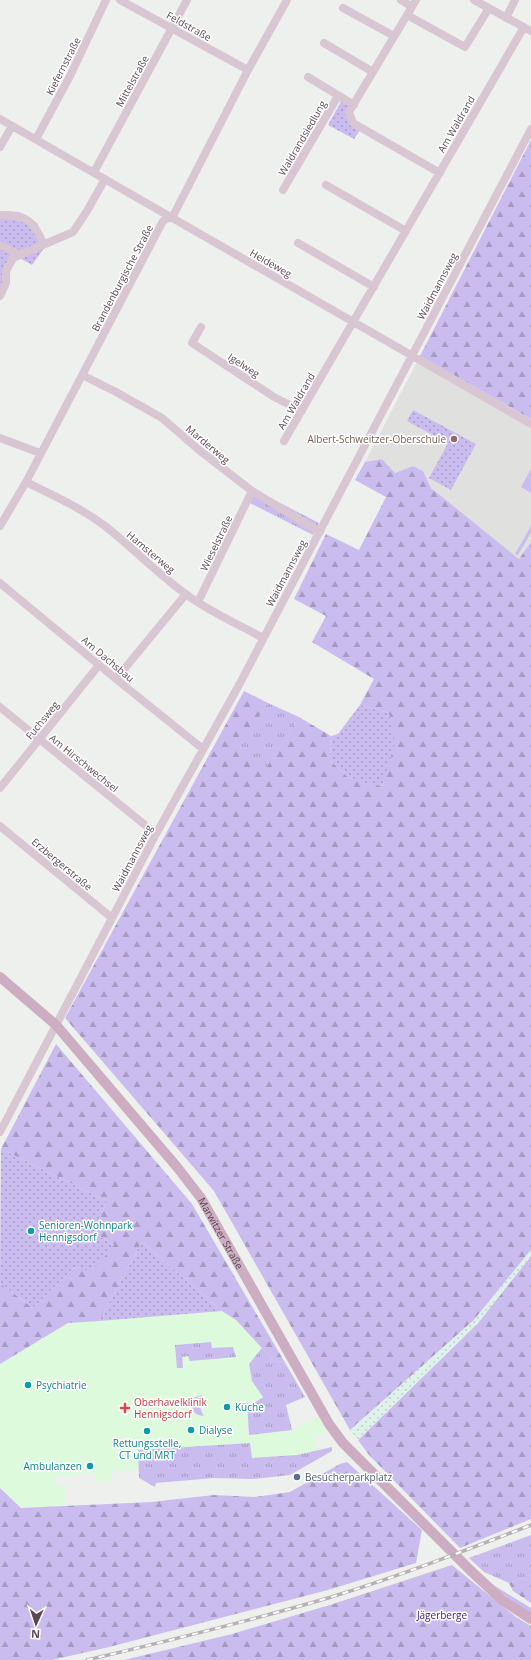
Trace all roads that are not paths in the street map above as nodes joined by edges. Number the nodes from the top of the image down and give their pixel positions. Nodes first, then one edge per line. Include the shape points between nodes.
1 (106, 0) edge
2 (120, 0) edge
3 (188, 0) edge
4 (287, 0) edge
5 (401, 0) edge
6 (474, 0) edge
7 (515, 0) edge
8 (414, 3) edge
9 (343, 8) dead end
10 (489, 8) junction
11 (407, 15) junction
12 (506, 18) junction
13 (172, 28) junction
14 (528, 29) edge
15 (394, 36) junction
16 (324, 43) dead end
17 (248, 70) junction
18 (373, 72) junction
19 (308, 77) dead end
20 (338, 96) junction
21 (354, 105) junction
22 (0, 119) edge
23 (12, 126) junction
24 (531, 129) edge
25 (36, 139) junction
26 (0, 147) edge
27 (94, 172) junction
28 (440, 173) junction
29 (105, 179) junction
30 (326, 185) dead end
31 (283, 190) dead end
32 (0, 215) edge
33 (169, 217) junction
34 (406, 231) junction
35 (298, 243) dead end
36 (44, 244) junction
37 (0, 245) edge
38 (18, 254) junction
39 (374, 287) junction
40 (0, 296) edge
41 (354, 321) junction
42 (201, 327) dead end
43 (411, 356) junction
44 (82, 375) junction
45 (302, 411) junction
46 (531, 424) edge
47 (0, 438) edge
48 (284, 442) dead end
49 (40, 453) junction
50 (26, 482) junction
51 (252, 491) junction
52 (4, 511) edge
53 (0, 526) edge
54 (320, 532) junction
55 (0, 583) edge
56 (186, 594) junction
57 (198, 602) junction
58 (263, 638) junction
59 (99, 665) junction
60 (116, 679) junction
61 (0, 707) edge
62 (39, 740) junction
63 (203, 749) junction
64 (0, 788) edge
65 (0, 826) edge
66 (156, 834) junction
67 (112, 918) junction
68 (0, 977) edge
69 (56, 1025) junction
70 (0, 1132) edge
71 (531, 1620) edge

1 - 25 street, Kiefernstraße via 70,76
2 - 13 street, Feldstraße
3 - 13 street, Mittelstraße
4 - 17 street, Brandenburgische Straße
5 - 8 street
6 - 10 street
7 - 12 street
8 - 11 street
9 - 15 street
10 - 11 street via 465,47
10 - 12 street
11 - 15 street
12 - 14 street
13 - 17 street, Feldstraße
13 - 27 street, Mittelstraße
14 - 28 street, Am Waldrand
15 - 18 street
16 - 18 street
17 - 33 street, Brandenburgische Straße via 174,214
18 - 21 street
19 - 20 street, Waldrandsiedlung
20 - 21 street, Waldrandsiedlung
20 - 31 street, Waldrandsiedlung
21 - 28 street via 350,112 353,123
22 - 23 street, Heideweg
23 - 25 street, Heideweg
23 - 26 street
24 - 43 street, Waidmannsweg
25 - 27 street, Heideweg
27 - 29 street, Heideweg
28 - 34 street, Am Waldrand
29 - 33 street, Heideweg
29 - 36 street via 73,232
30 - 34 street
32 - 36 street via 18,215 33,224
33 - 41 street, Heideweg
33 - 44 street, Brandenburgische Straße via 163,221
34 - 39 street, Am Waldrand
35 - 39 street
36 - 38 street
37 - 38 street
38 - 40 street via 6,271 6,283
39 - 41 street, Am Waldrand
41 - 43 street, Heideweg
41 - 45 street, Am Waldrand
42 - 45 street, Igelweg via 190,346 274,398
43 - 46 street, Heideweg
43 - 54 street, Waidmannsweg
44 - 49 street, Brandenburgische Straße
44 - 51 street, Marderweg via 162,418
45 - 48 street, Am Waldrand
47 - 49 street
49 - 50 street, Brandenburgische Straße
50 - 52 street, Brandenburgische Straße
50 - 56 street, Hamsterweg via 86,513
51 - 54 street, Marderweg
51 - 57 street, Wieselstraße
52 - 53 street, Brandenburgische Straße
54 - 58 street, Waidmannsweg
55 - 59 street, Am Dachsbau
56 - 57 street, Hamsterweg
56 - 60 street
57 - 58 street, Hamsterweg
58 - 63 street, Waidmannsweg
59 - 60 street, Am Dachsbau
59 - 62 street, Fuchsweg
60 - 63 street, Am Dachsbau
61 - 62 street, Am Hirschwechsel
62 - 64 street, Fuchsweg
62 - 66 street, Am Hirschwechsel
63 - 66 street, Waidmannsweg
65 - 67 street, Erzbergerstraße
66 - 67 street, Waidmannsweg
67 - 69 street, Waidmannsweg
68 - 69 main road, Marwitzer Straße
69 - 70 street, Waidmannsweg
69 - 71 main road, Marwitzer Straße via 201,1198 329,1424 343,1444 502,1600

